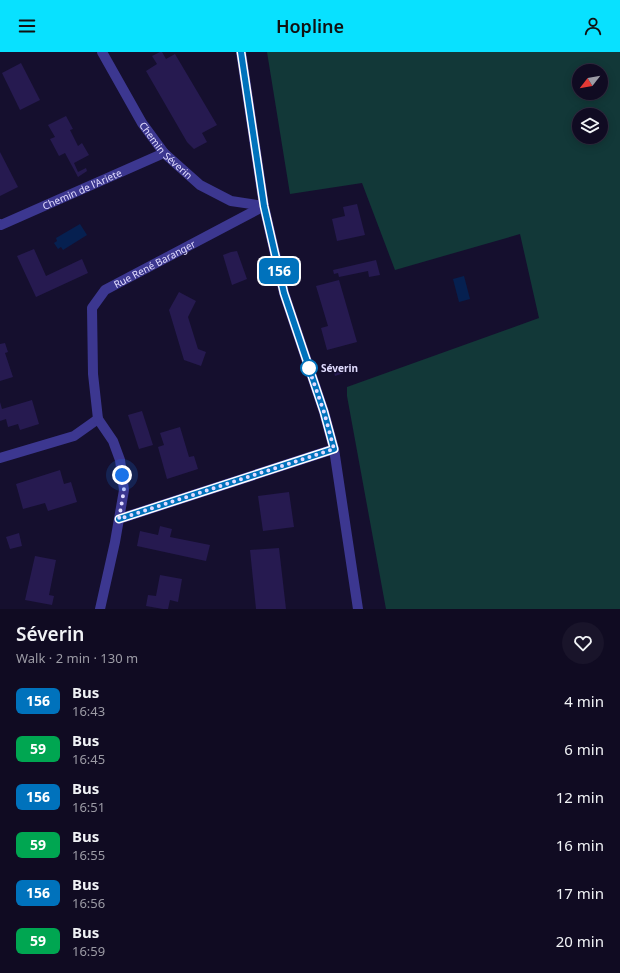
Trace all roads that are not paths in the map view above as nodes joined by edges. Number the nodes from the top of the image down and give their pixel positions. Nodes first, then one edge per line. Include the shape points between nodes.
1 (102, 52) edge
2 (241, 52) edge
3 (164, 152) junction
4 (264, 206) junction
5 (0, 224) edge
6 (98, 419) junction
7 (334, 449) junction
8 (0, 458) edge
9 (119, 519) junction
10 (100, 609) edge
11 (358, 609) edge

1 - 3 street, Chemin Séverin via 142,123
2 - 4 street
3 - 4 street, Chemin Séverin via 200,185 231,201
3 - 5 street, Chemin de l'Ariete
4 - 6 street, Rue René Baranger via 104,290 92,308 92,374
4 - 7 street via 284,293
6 - 8 street via 74,436
6 - 9 street, Rue René Baranger via 113,441 120,460 124,490
7 - 9 street
7 - 11 street
9 - 10 street, Rue René Baranger

